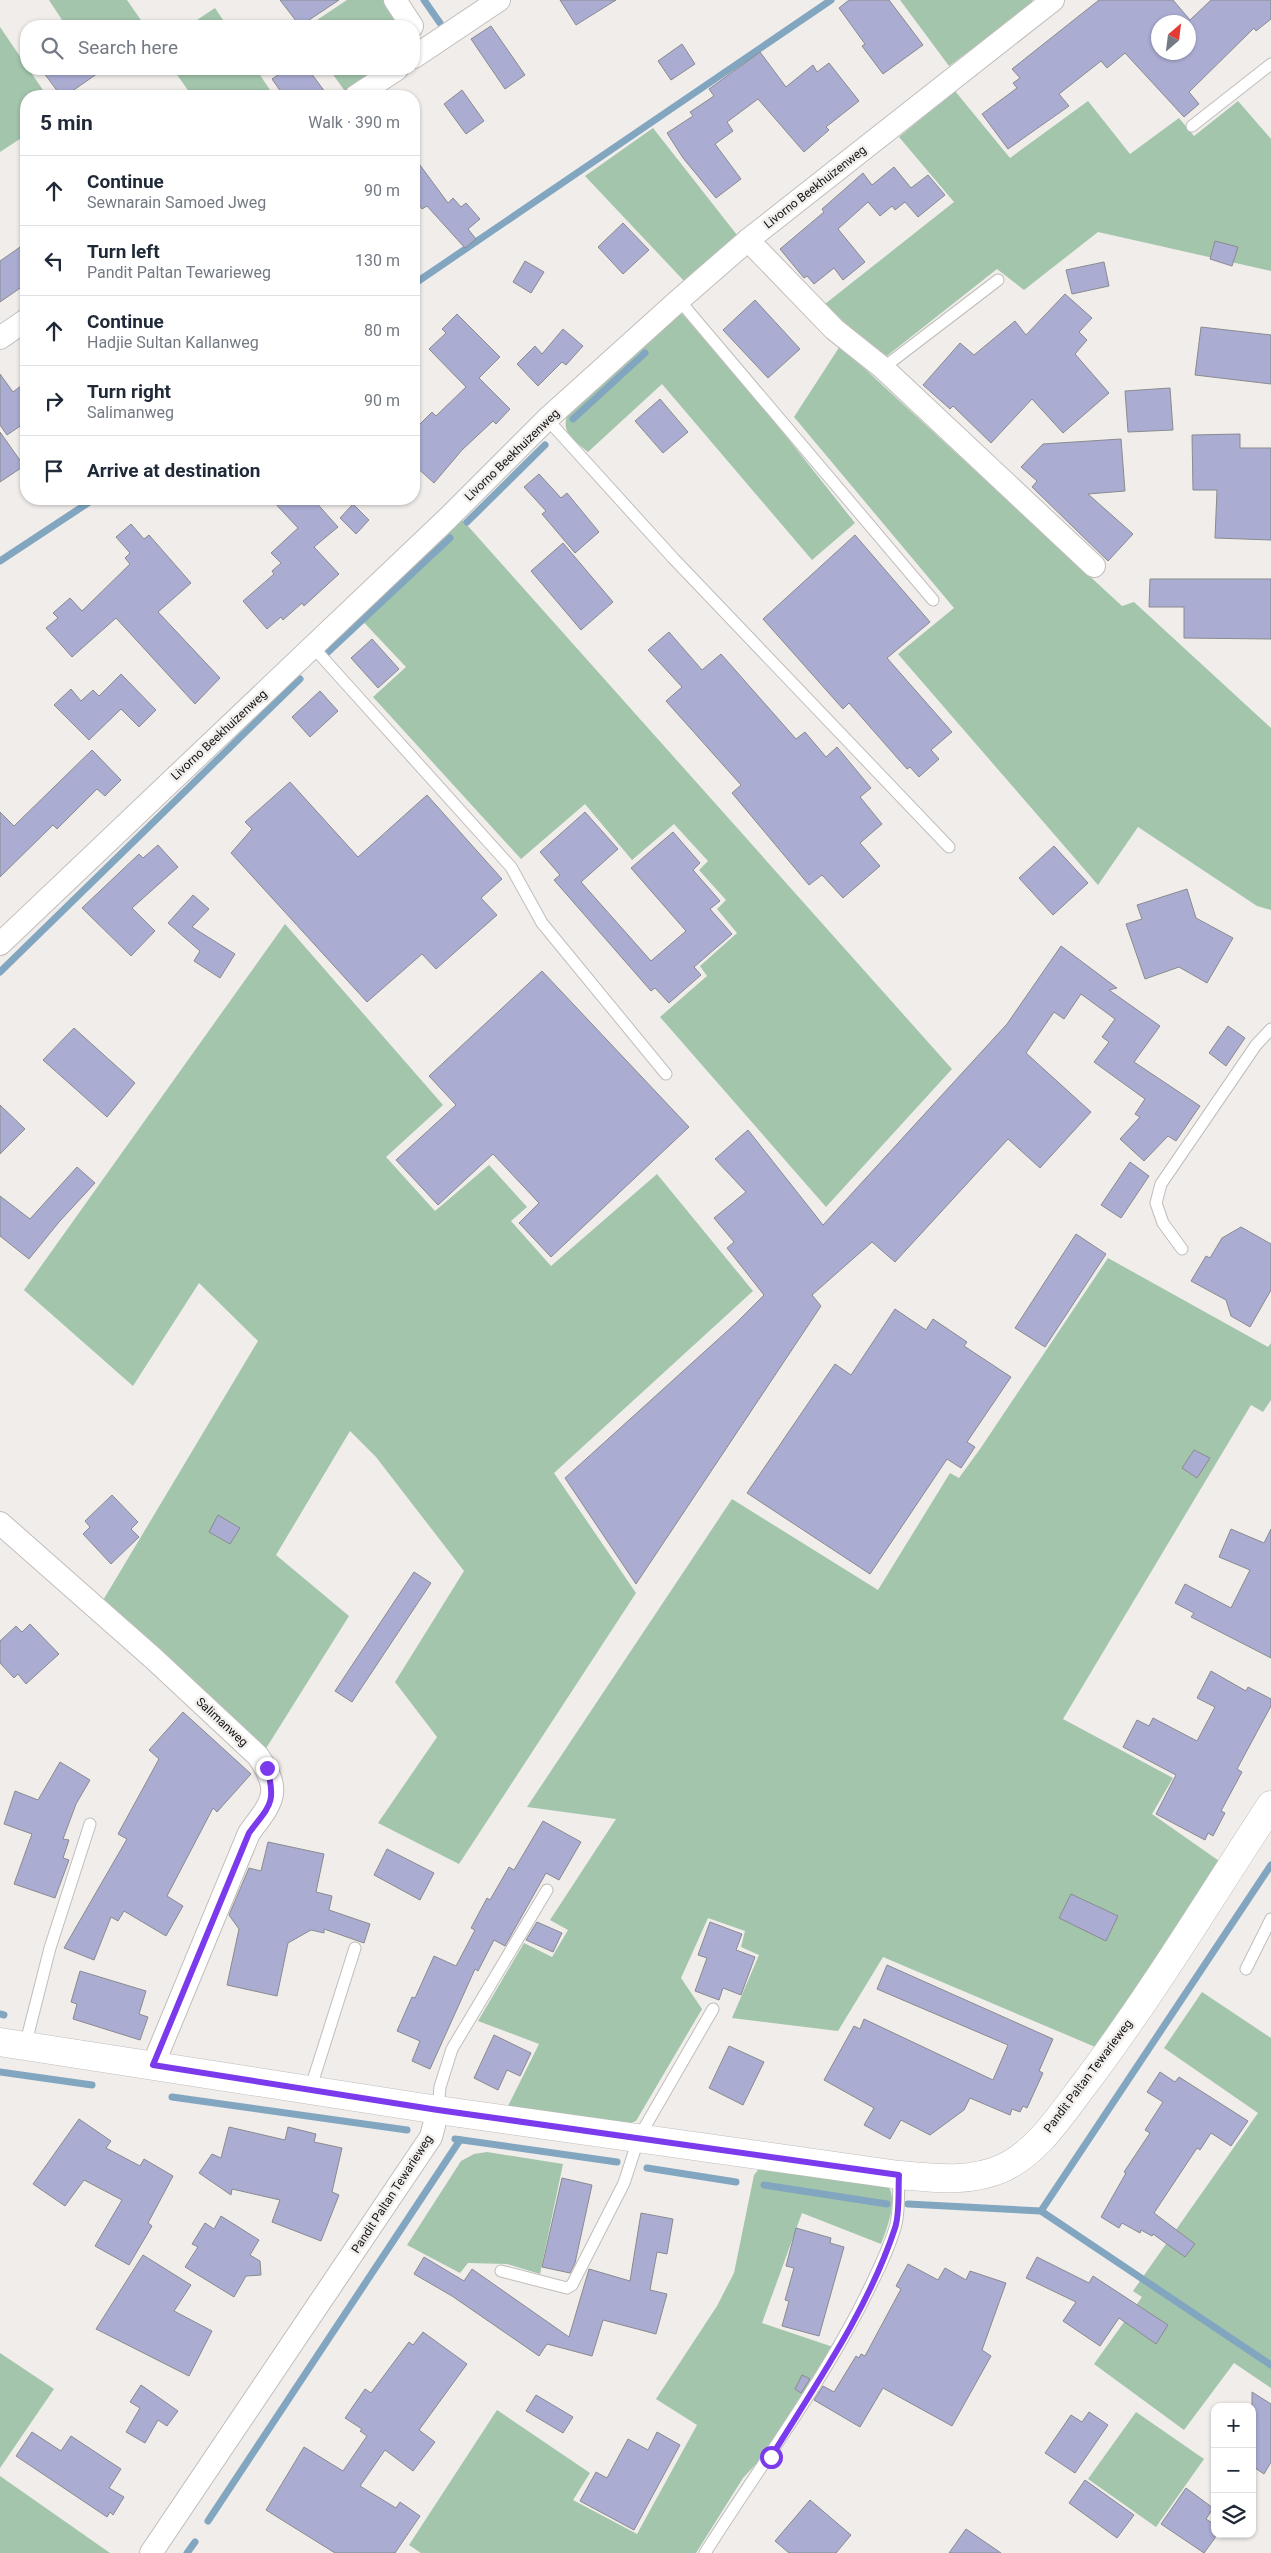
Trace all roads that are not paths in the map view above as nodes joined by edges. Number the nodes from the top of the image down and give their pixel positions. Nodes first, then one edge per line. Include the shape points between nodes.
1 (395, 0) edge
2 (499, 0) edge
3 (1053, 0) edge
4 (408, 20) edge
5 (420, 53) edge
6 (1271, 64) edge
7 (388, 75) edge
8 (365, 90) edge
9 (1192, 126) dead end
10 (748, 240) junction
11 (998, 280) dead end
12 (679, 300) junction
13 (20, 324) edge
14 (0, 338) edge
15 (883, 368) junction
16 (547, 419) junction
17 (1094, 566) dead end
18 (933, 600) dead end
19 (313, 647) junction
20 (949, 847) dead end
21 (0, 944) edge
22 (1271, 1029) edge
23 (666, 1074) dead end
24 (1182, 1249) dead end
25 (0, 1523) edge
26 (1271, 1805) edge
27 (90, 1824) dead end
28 (547, 1890) dead end
29 (1271, 1919) edge
30 (355, 1948) dead end
31 (1246, 1970) dead end
32 (713, 2009) dead end
33 (12, 2044) edge
34 (153, 2065) junction
35 (310, 2090) junction
36 (438, 2110) junction
37 (639, 2137) junction
38 (899, 2175) junction
39 (501, 2271) dead end
40 (151, 2553) edge
41 (705, 2553) edge

1 - 4 street
2 - 5 street
3 - 10 street, Livorno Beekhuizenweg
6 - 9 lane
7 - 8 street
10 - 12 street, Livorno Beekhuizenweg
10 - 15 street via 834,329
11 - 15 lane
12 - 16 street, Livorno Beekhuizenweg
12 - 18 lane
13 - 14 street
15 - 17 street
16 - 19 street, Livorno Beekhuizenweg
16 - 20 lane via 674,558
19 - 21 street, Livorno Beekhuizenweg
19 - 23 lane via 511,867 542,924
22 - 24 lane via 1256,1045 1161,1184 1156,1203 1163,1223
25 - 34 street, Salimanweg via 258,1756 267,1768 271,1782 270,1804 249,1833
26 - 38 street, Pandit Paltan Tewarieweg via 1120,2036 1054,2124 1025,2154 1003,2168 982,2175 950,2179
27 - 33 lane via 50,1948
28 - 36 lane via 452,2049 440,2087
29 - 31 lane
30 - 35 lane
32 - 37 lane
33 - 34 street
34 - 35 street
35 - 36 street
36 - 37 street, Pandit Paltan Tewarieweg
36 - 40 street, Pandit Paltan Tewarieweg via 431,2137
37 - 38 street, Pandit Paltan Tewarieweg
37 - 39 lane via 624,2183 572,2285 567,2288
38 - 41 lane via 896,2226 871,2285 838,2349 771,2457 739,2499

